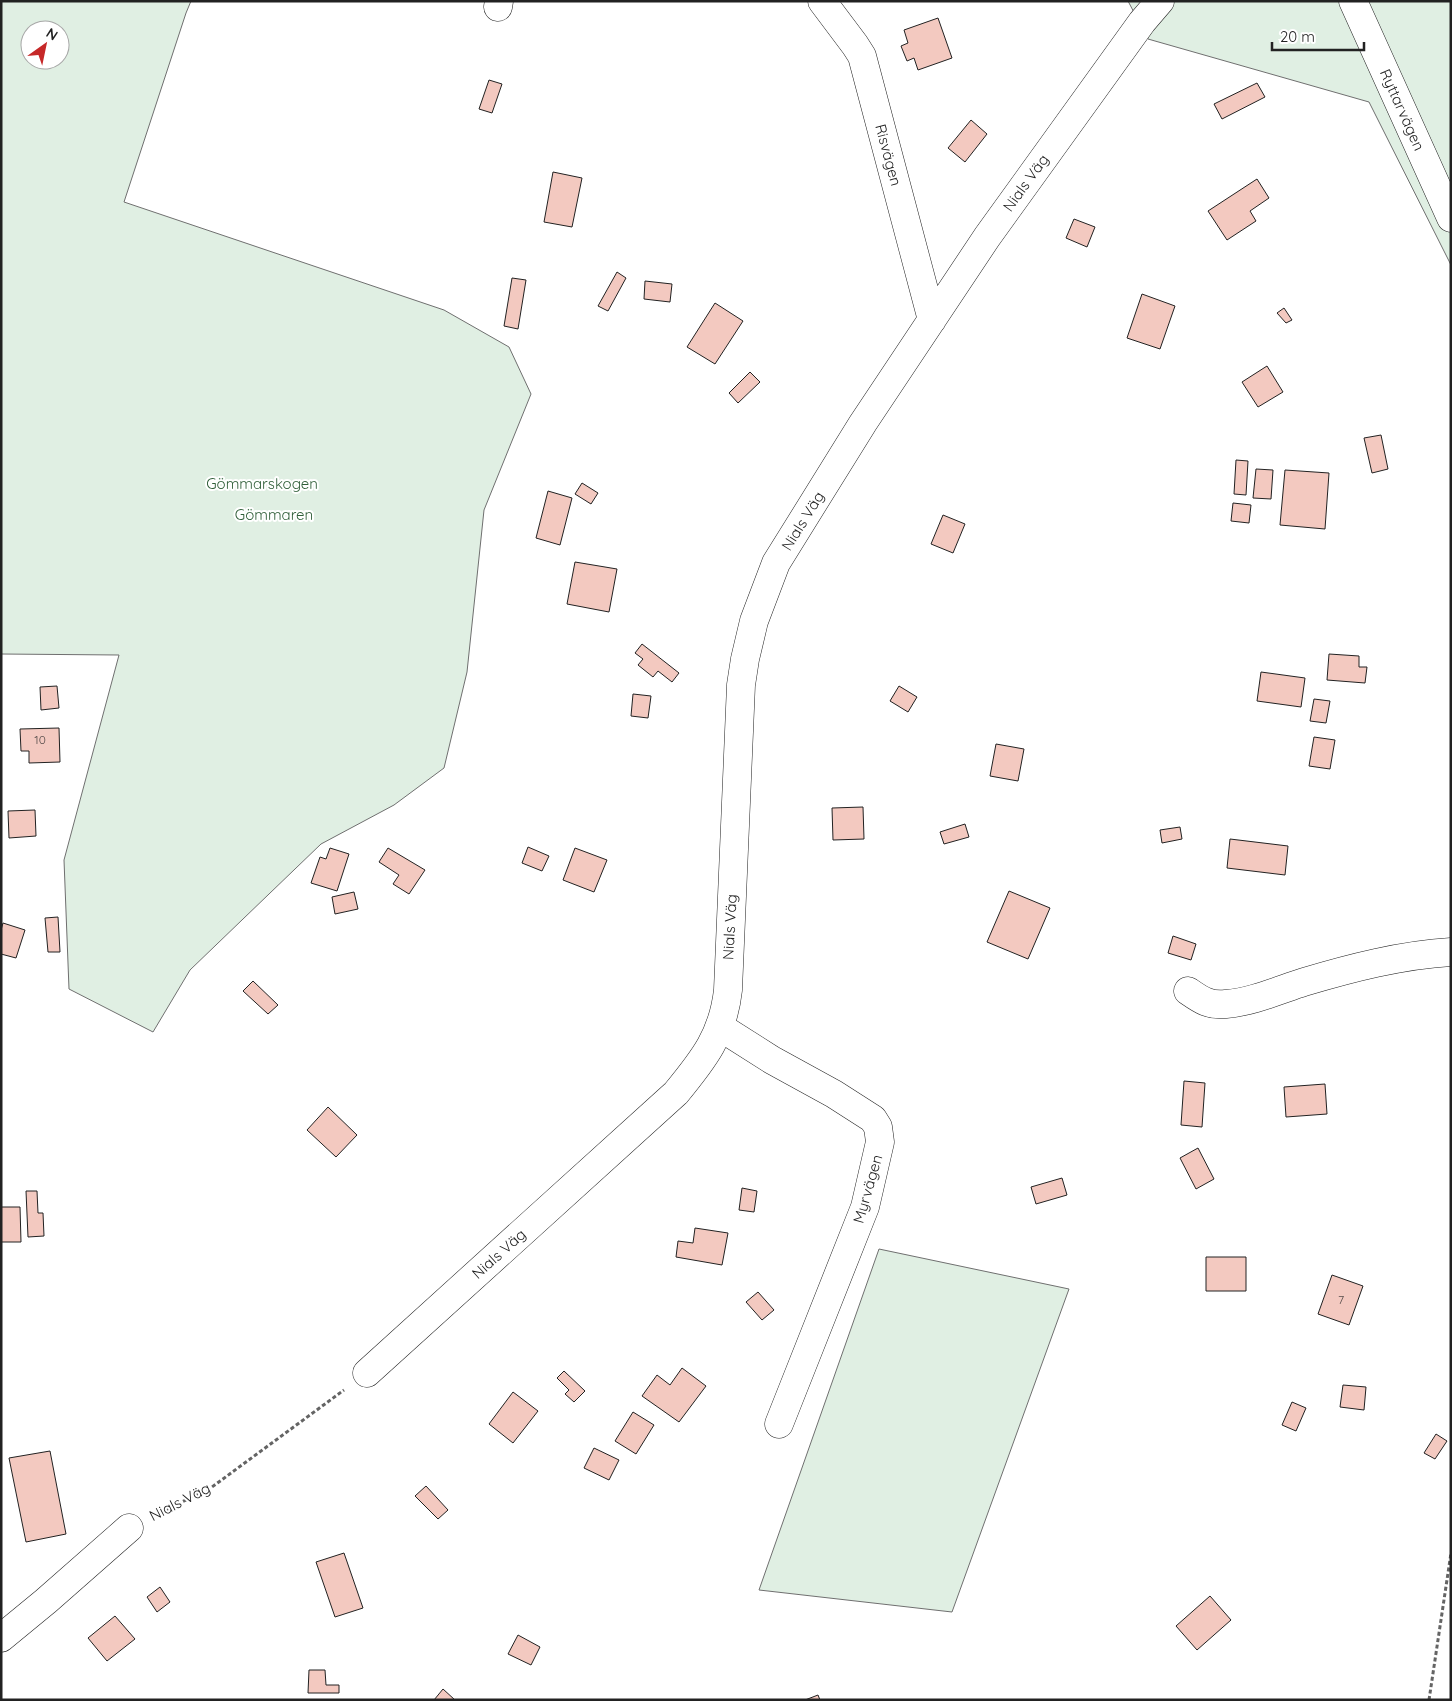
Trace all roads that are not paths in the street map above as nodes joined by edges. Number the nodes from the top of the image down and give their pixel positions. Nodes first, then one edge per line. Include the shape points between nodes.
1 (822, 1) edge
2 (1160, 1) edge
3 (1353, 1) edge
4 (1451, 218) edge
5 (932, 320) junction
6 (1451, 952) edge
7 (1188, 991) dead end
8 (720, 1027) junction
9 (367, 1373) road end
10 (779, 1424) dead end
11 (129, 1528) road end
12 (1, 1638) edge

1 - 5 street, Risvägen via 862,56
2 - 5 street, Nials Väg via 986,237
3 - 4 street, Ryttarvägen
5 - 8 street, Nials Väg via 776,563 754,621 741,685 728,990
6 - 7 street via 1338,972 1226,1004 1206,1003
8 - 9 street, Nials Väg via 711,1046 676,1093
8 - 10 street, Myrvägen via 834,1094 873,1119 878,1127 880,1142 865,1207
11 - 12 street

